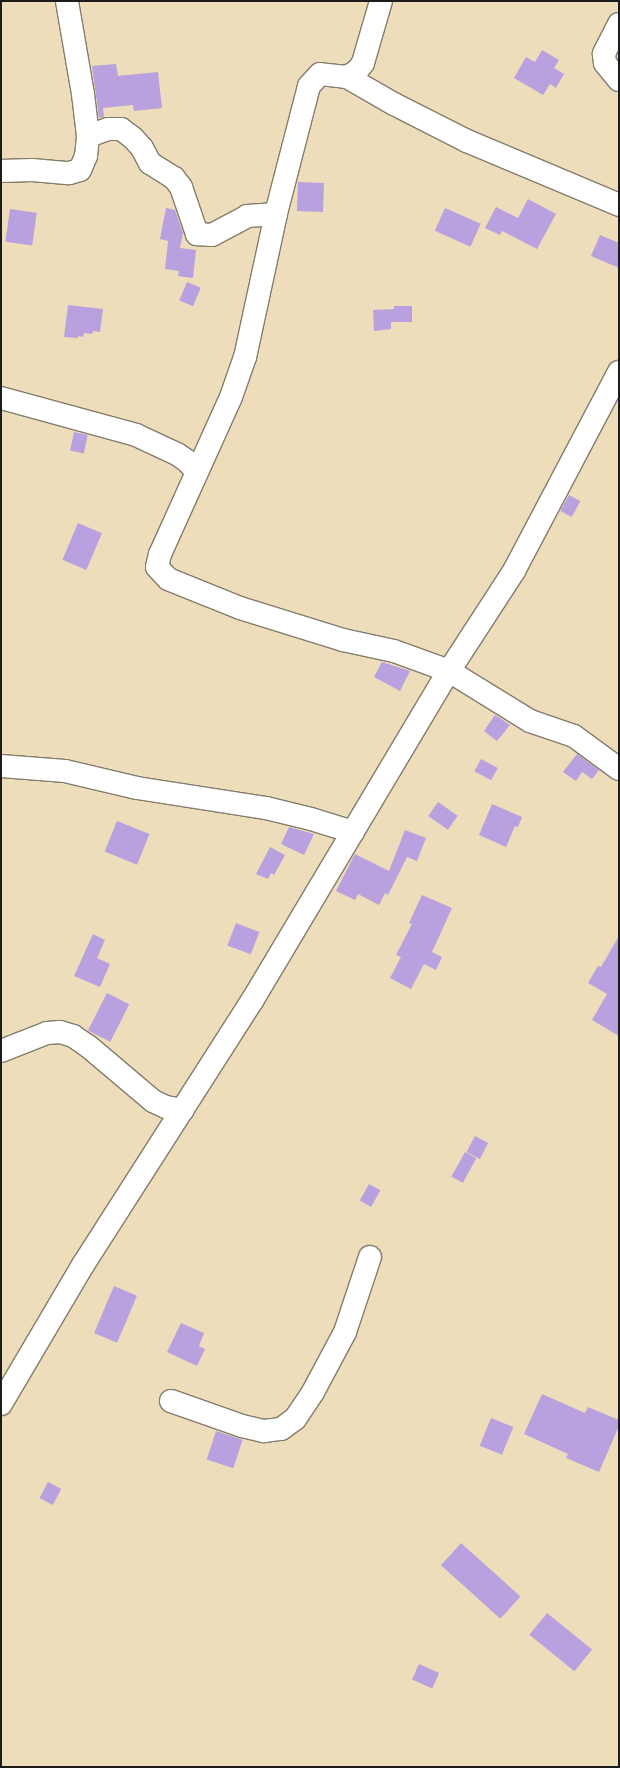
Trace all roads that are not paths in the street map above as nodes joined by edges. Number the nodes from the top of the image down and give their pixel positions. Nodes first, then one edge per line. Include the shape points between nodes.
1 (67, 1) edge
2 (382, 1) edge
3 (619, 24) edge
4 (355, 70) junction
5 (619, 80) edge
6 (88, 136) junction
7 (1, 171) edge
8 (619, 205) edge
9 (276, 214) junction
10 (619, 372) edge
11 (1, 398) edge
12 (196, 471) junction
13 (449, 671) junction
14 (1, 766) edge
15 (619, 769) edge
16 (353, 832) junction
17 (1, 1051) edge
18 (183, 1110) junction
19 (370, 1257) dead end
20 (171, 1401) dead end
21 (1, 1404) edge

1 - 6 street
2 - 4 street
3 - 5 street via 604,54 605,63
4 - 8 street via 367,89 467,141
4 - 9 street via 320,74 309,86
6 - 7 street via 86,156 80,170 69,173
6 - 9 street via 108,129 121,129 133,138 150,163 174,178 181,187 197,234 212,235 247,216
9 - 12 street via 245,357 231,397
10 - 13 street via 514,571
11 - 12 street via 136,436 177,454
12 - 13 street via 160,554 157,567 162,575 240,608 343,640 394,651
13 - 15 street via 530,721 574,736
13 - 16 street
14 - 16 street via 65,771 137,788 266,808
16 - 18 street
17 - 18 street via 47,1033 73,1036 152,1101
18 - 21 street via 83,1265
19 - 20 street via 345,1332 295,1419 281,1429 264,1431

